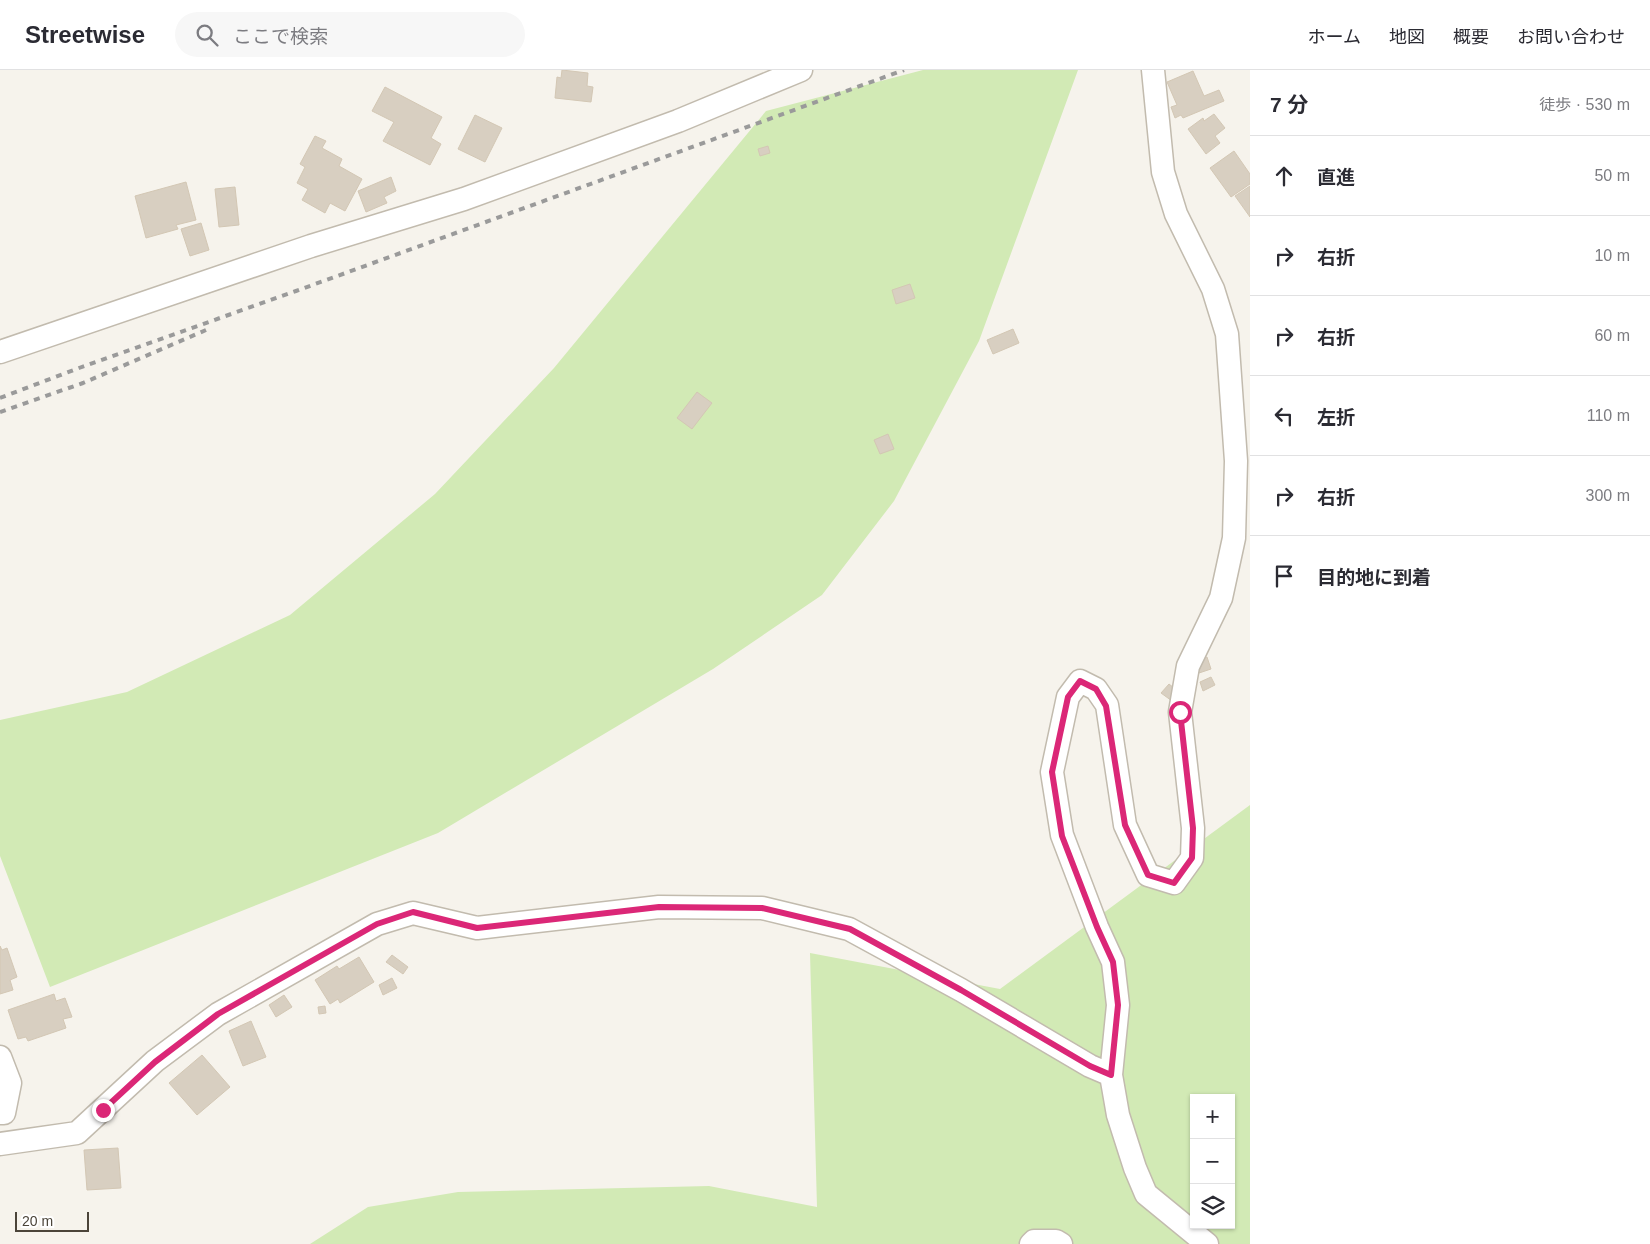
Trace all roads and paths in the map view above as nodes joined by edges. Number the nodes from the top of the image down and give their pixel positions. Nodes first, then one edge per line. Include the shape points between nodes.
1 (802, 70) edge
2 (1153, 70) edge
3 (0, 352) edge
4 (0, 1057) edge
5 (1111, 1075) junction
6 (0, 1113) edge
7 (0, 1144) edge
8 (1031, 1244) edge
9 (1061, 1244) edge
10 (1207, 1244) edge

1 - 3 street via 678,121 464,199 311,246
2 - 5 street via 1163,172 1176,214 1213,289 1228,334 1236,461 1234,538 1221,598 1186,676 1180,712 1193,828 1192,858 1174,883 1148,875 1125,825 1106,706 1096,689 1080,681 1068,697 1052,772 1062,836 1113,962 1118,1005
4 - 6 street via 10,1083 4,1113
5 - 7 street via 850,929 772,910 659,907 477,928 413,912 377,924 218,1014 155,1062 77,1133
5 - 10 street via 1118,1115 1146,1194
8 - 9 street via 1034,1241 1056,1241

